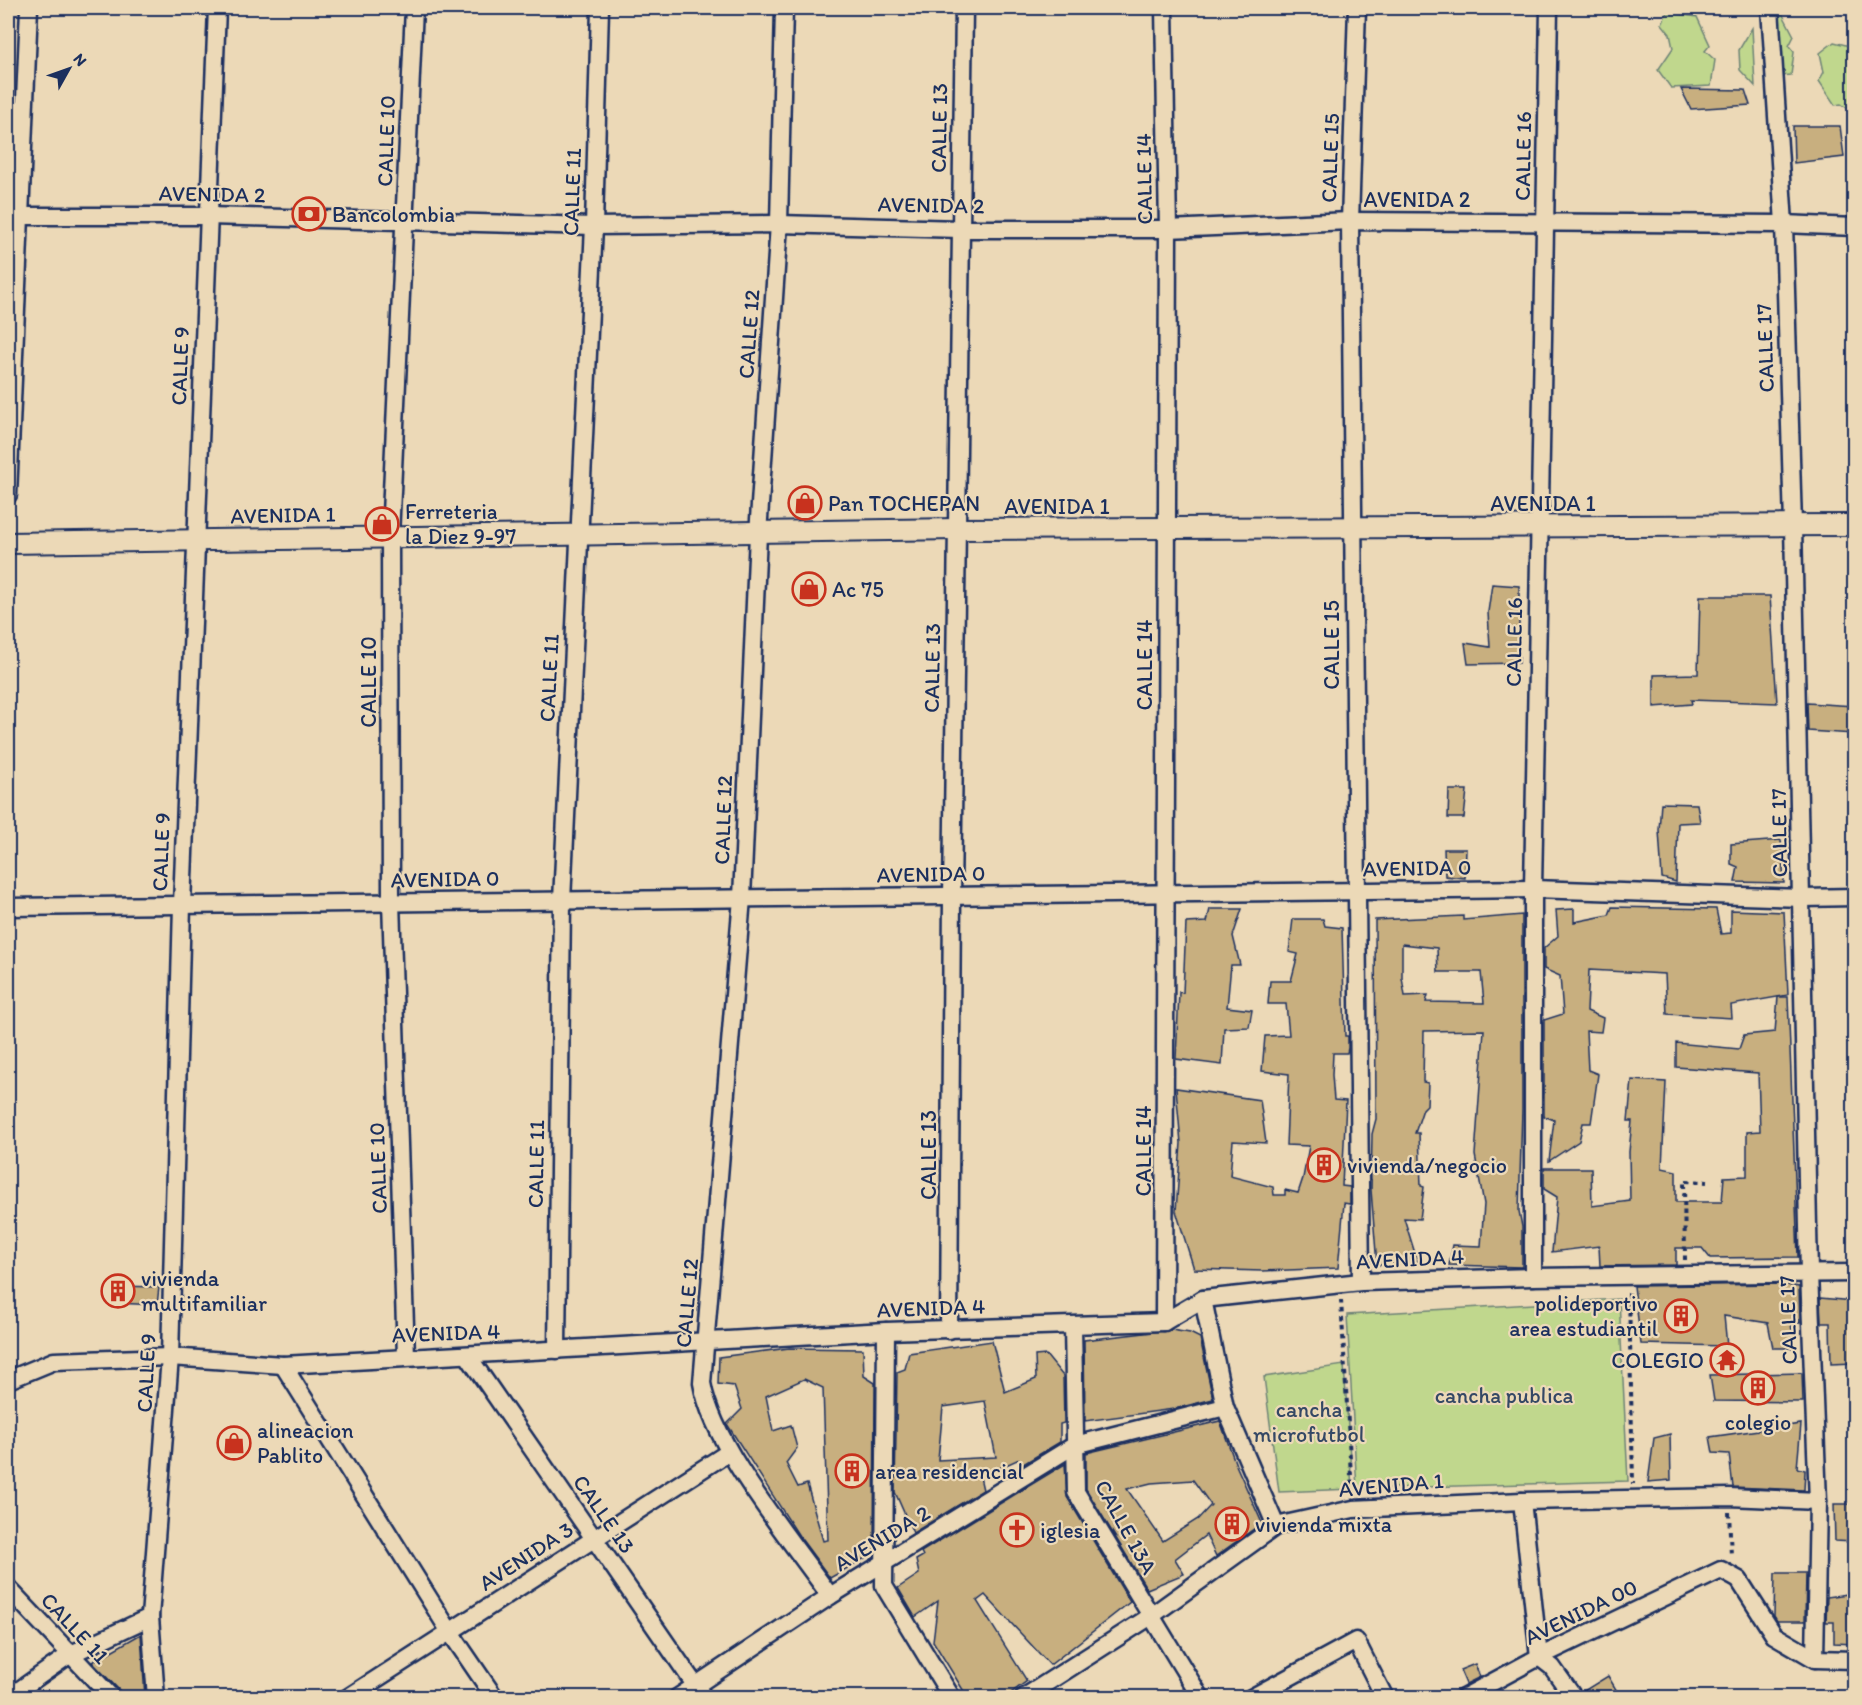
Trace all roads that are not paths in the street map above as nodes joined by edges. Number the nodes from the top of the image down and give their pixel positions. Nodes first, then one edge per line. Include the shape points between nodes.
1 (29, 8) edge
2 (217, 8) edge
3 (414, 8) edge
4 (600, 8) edge
5 (784, 8) edge
6 (964, 8) edge
7 (1164, 8) edge
8 (1357, 8) edge
9 (1550, 8) edge
10 (1770, 8) edge
11 (13, 215) edge
12 (208, 216) junction
13 (405, 220) junction
14 (1350, 221) junction
15 (1544, 222) junction
16 (779, 224) junction
17 (1784, 224) junction
18 (594, 226) junction
19 (1854, 227) edge
20 (960, 228) junction
21 (1168, 228) junction
22 (8, 495) edge
23 (1793, 525) junction
24 (1854, 525) edge
25 (1539, 527) junction
26 (956, 529) junction
27 (1353, 529) junction
28 (1166, 530) junction
29 (758, 534) junction
30 (578, 535) junction
31 (390, 536) junction
32 (196, 540) junction
33 (8, 543) edge
34 (1533, 889) junction
35 (1356, 891) junction
36 (1167, 893) junction
37 (952, 896) junction
38 (1854, 897) edge
39 (742, 898) junction
40 (1803, 898) junction
41 (562, 900) junction
42 (391, 902) junction
43 (182, 905) junction
44 (8, 907) edge
45 (1854, 1273) edge
46 (1809, 1274) junction
47 (1533, 1277) junction
48 (1361, 1282) junction
49 (1203, 1299) junction
50 (1164, 1322) junction
51 (1073, 1326) junction
52 (949, 1330) junction
53 (886, 1332) junction
54 (707, 1341) junction
55 (556, 1350) junction
56 (406, 1356) junction
57 (468, 1356) junction
58 (170, 1358) junction
59 (284, 1365) junction
60 (8, 1380) edge
61 (1225, 1407) junction
62 (1075, 1445) junction
63 (729, 1452) junction
64 (1522, 1501) junction
65 (1818, 1501) junction
66 (1276, 1526) junction
67 (594, 1538) junction
68 (886, 1563) junction
69 (8, 1588) edge
70 (830, 1596) junction
71 (1151, 1616) junction
72 (150, 1617) junction
73 (450, 1632) junction
74 (69, 1655) junction
75 (1539, 1657) junction
76 (1815, 1659) junction
77 (1854, 1660) edge
78 (700, 1691) edge
79 (8, 1698) edge
80 (112, 1698) edge
81 (156, 1698) edge
82 (347, 1698) edge
83 (495, 1698) edge
84 (676, 1698) edge
85 (952, 1698) edge
86 (1023, 1698) edge
87 (1201, 1698) edge
88 (1251, 1698) edge
89 (1385, 1698) edge
90 (1463, 1698) edge
91 (1574, 1698) edge

1 - 11 street
2 - 12 street, CALLE 9
3 - 13 street, CALLE 10
4 - 18 street, CALLE 11
5 - 16 street, CALLE 12
6 - 20 street, CALLE 13
7 - 21 street, CALLE 14
8 - 14 street, CALLE 15
9 - 15 street, CALLE 16
10 - 17 street, CALLE 17
11 - 12 street, AVENIDA 2
11 - 22 street
12 - 13 street, AVENIDA 2
12 - 32 street, CALLE 9
13 - 18 street, AVENIDA 2
13 - 31 street, CALLE 10
14 - 15 street, AVENIDA 2
14 - 21 street, AVENIDA 2
14 - 27 street, CALLE 15
15 - 17 street, AVENIDA 2
15 - 25 street, CALLE 16
16 - 18 street, AVENIDA 2
16 - 20 street, AVENIDA 2
16 - 29 street, CALLE 12
17 - 19 street, AVENIDA 2
17 - 23 street, CALLE 17
18 - 30 street, CALLE 11
20 - 21 street, AVENIDA 2
20 - 26 street, CALLE 13
21 - 28 street, CALLE 14
23 - 24 street, AVENIDA 1
23 - 25 street, AVENIDA 1
23 - 40 street, CALLE 17
25 - 27 street, AVENIDA 1
25 - 34 street, CALLE 16
26 - 28 street, AVENIDA 1
26 - 29 street, AVENIDA 1
26 - 37 street, CALLE 13
27 - 28 street, AVENIDA 1
27 - 35 street, CALLE 15
28 - 36 street, CALLE 14
29 - 30 street, AVENIDA 1
29 - 39 street, CALLE 12
30 - 31 street, AVENIDA 1
30 - 41 street, CALLE 11
31 - 32 street, AVENIDA 1
31 - 42 street, CALLE 10
32 - 33 street, AVENIDA 1
32 - 43 street, CALLE 9
34 - 35 street, AVENIDA 0
34 - 40 street, AVENIDA 0
34 - 47 street, CALLE 16
35 - 36 street, AVENIDA 0
35 - 48 street, CALLE 15
36 - 37 street, AVENIDA 0
36 - 50 street, CALLE 14
37 - 39 street, AVENIDA 0
37 - 52 street, CALLE 13
38 - 40 street, AVENIDA 0
39 - 41 street, AVENIDA 0
39 - 54 street, CALLE 12
40 - 46 street, CALLE 17
41 - 42 street, AVENIDA 0
41 - 55 street, CALLE 11
42 - 43 street, AVENIDA 0
42 - 56 street, CALLE 10
43 - 44 street, AVENIDA 0
43 - 58 street, CALLE 9
45 - 46 street, AVENIDA 4
46 - 47 street, AVENIDA 4
46 - 65 street, CALLE 17
47 - 48 street, AVENIDA 4
48 - 49 street, AVENIDA 4
49 - 50 street, AVENIDA 4
49 - 61 street
50 - 51 street, AVENIDA 4
51 - 52 street, AVENIDA 4
51 - 62 street, CALLE 13A
52 - 53 street, AVENIDA 4
53 - 54 street, AVENIDA 4
53 - 68 street
54 - 55 street, AVENIDA 4
54 - 63 street, CALLE 12 via 702,1383
55 - 57 street, AVENIDA 4
56 - 57 street, AVENIDA 4
56 - 59 street, AVENIDA 4
57 - 67 street, CALLE 13
58 - 59 street, AVENIDA 4
58 - 60 street, AVENIDA 4 via 54,1361
58 - 72 street, CALLE 9
59 - 73 street
61 - 62 street, AVENIDA 2
61 - 66 street
62 - 68 street, AVENIDA 2
62 - 71 street, CALLE 13A via 1076,1492
63 - 67 street, AVENIDA 3
63 - 70 street, CALLE 12
64 - 65 street, AVENIDA 1 via 1729,1497
64 - 66 street, AVENIDA 1 via 1353,1509
64 - 75 street
65 - 76 street, CALLE 17
66 - 71 street, AVENIDA 1
67 - 73 street, AVENIDA 3
67 - 78 street, CALLE 13
68 - 70 street, AVENIDA 2
68 - 85 street via 884,1586 888,1597
69 - 74 street, CALLE 11
70 - 78 street, AVENIDA 2
71 - 86 street, AVENIDA 1
71 - 87 street, CALLE 13A
72 - 74 street
72 - 81 street, CALLE 9
73 - 82 street, AVENIDA 3
73 - 83 street
74 - 79 street
74 - 80 street, CALLE 11
75 - 76 street, AVENIDA 00 via 1726,1572 1739,1581 1774,1635
75 - 90 street, AVENIDA 00
75 - 91 street via 1552,1667
76 - 77 street
78 - 84 street, AVENIDA 2
88 - 89 street via 1356,1641

